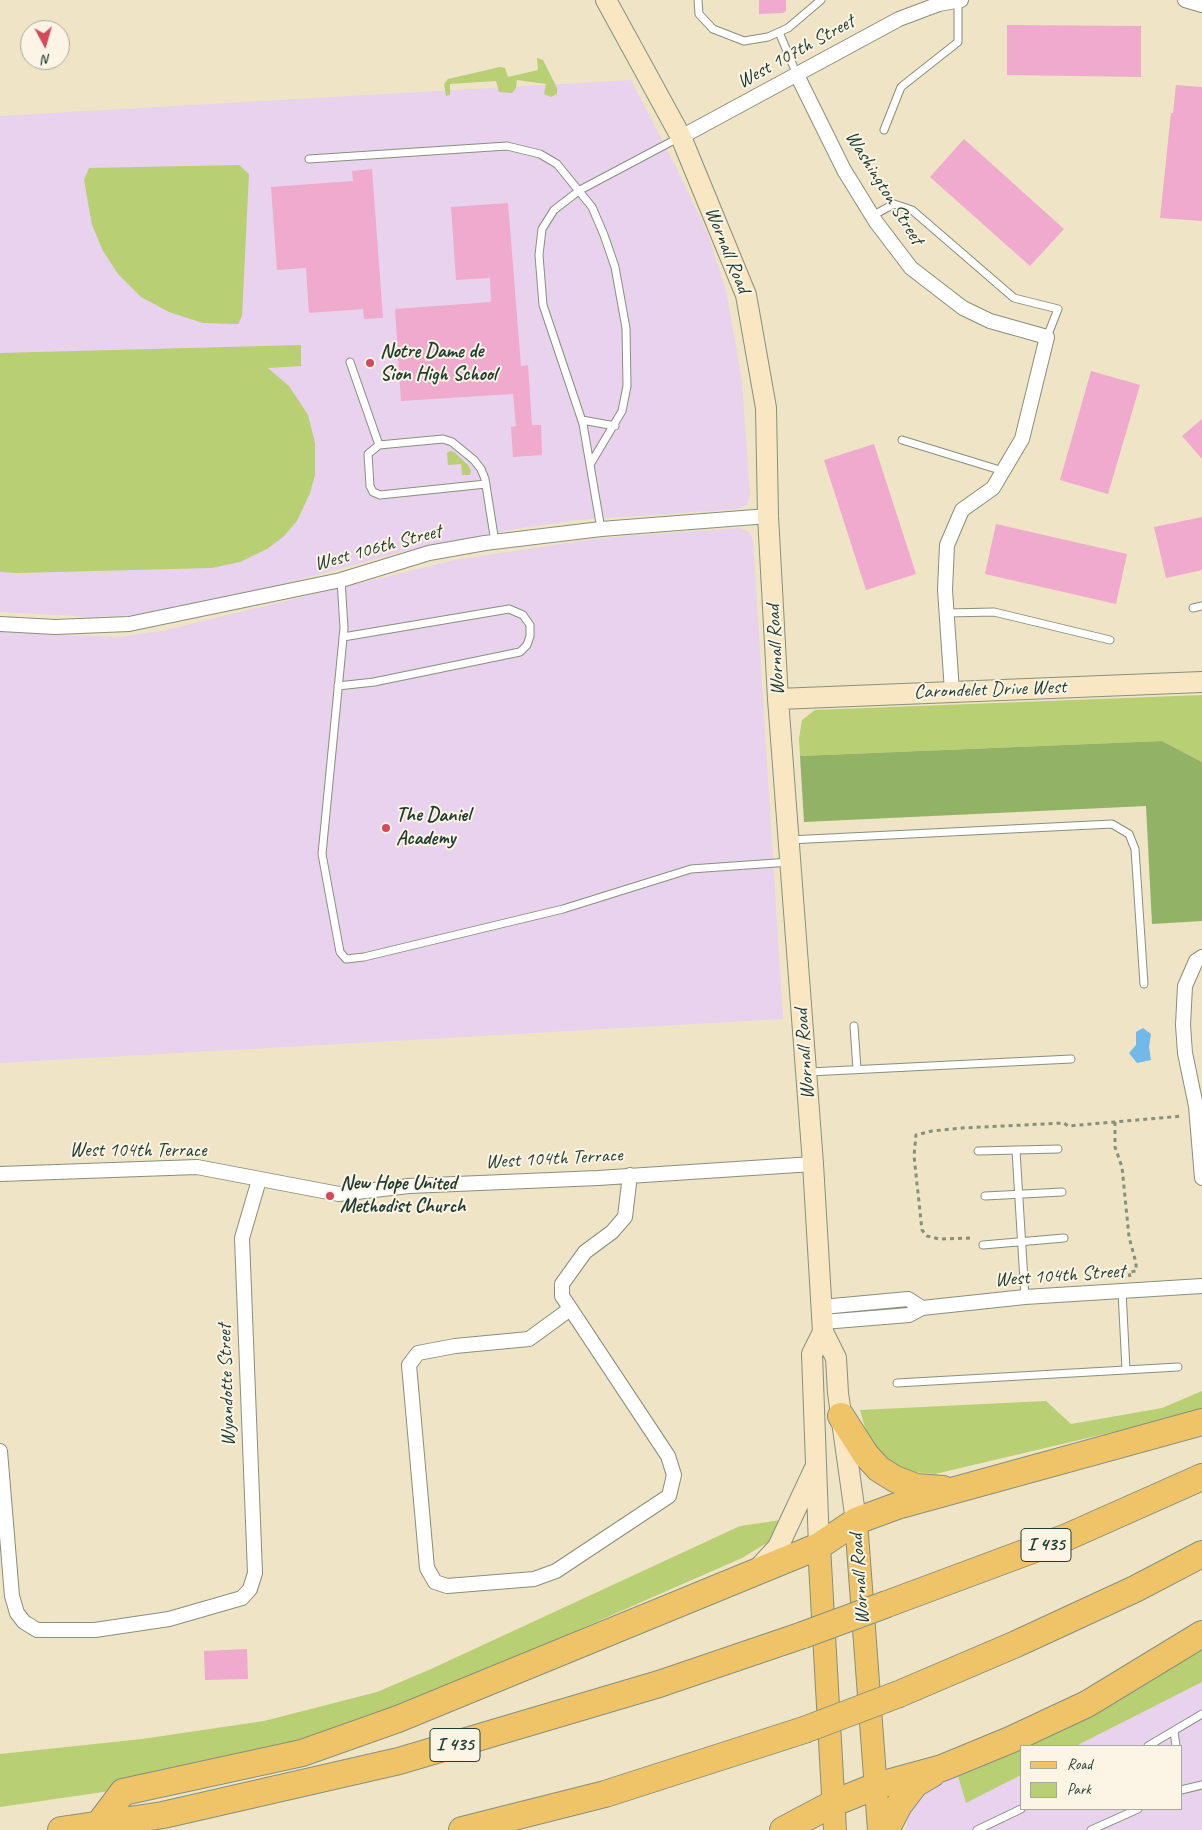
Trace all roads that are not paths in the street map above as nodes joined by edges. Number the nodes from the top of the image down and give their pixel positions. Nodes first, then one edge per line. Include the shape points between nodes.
1 (606, 0) edge
2 (698, 0) edge
3 (821, 0) edge
4 (959, 0) edge
5 (1186, 0) edge
6 (1202, 5) edge
7 (779, 32) junction
8 (797, 75) junction
9 (884, 130) dead end
10 (681, 137) junction
11 (309, 159) dead end
12 (580, 190) junction
13 (872, 216) junction
14 (1047, 337) junction
15 (350, 362) dead end
16 (582, 420) junction
17 (615, 426) junction
18 (902, 440) dead end
19 (379, 445) junction
20 (591, 463) junction
21 (1003, 471) junction
22 (486, 484) junction
23 (768, 516) junction
24 (601, 529) junction
25 (495, 542) junction
26 (341, 580) junction
27 (1202, 606) edge
28 (1193, 608) dead end
29 (947, 612) junction
30 (0, 624) edge
31 (343, 638) junction
32 (1110, 640) dead end
33 (1202, 682) edge
34 (338, 686) junction
35 (952, 691) junction
36 (778, 699) junction
37 (789, 840) junction
38 (790, 862) junction
39 (1202, 957) edge
40 (1144, 984) dead end
41 (854, 1026) dead end
42 (1070, 1059) dead end
43 (857, 1069) junction
44 (806, 1072) junction
45 (1058, 1149) dead end
46 (1016, 1150) junction
47 (978, 1152) dead end
48 (813, 1164) junction
49 (0, 1174) edge
50 (630, 1176) junction
51 (1202, 1178) edge
52 (259, 1180) junction
53 (1062, 1192) dead end
54 (1019, 1195) junction
55 (985, 1196) dead end
56 (1064, 1238) dead end
57 (1022, 1240) junction
58 (983, 1245) dead end
59 (1202, 1286) edge
60 (1126, 1291) junction
61 (1025, 1297) junction
62 (570, 1309) junction
63 (822, 1320) junction
64 (1178, 1367) dead end
65 (1126, 1370) junction
66 (897, 1383) dead end
67 (841, 1416) junction
68 (1202, 1422) edge
69 (0, 1451) edge
70 (815, 1468) junction
71 (1202, 1477) edge
72 (954, 1490) junction
73 (856, 1521) junction
74 (819, 1546) junction
75 (1202, 1554) edge
76 (753, 1574) junction
77 (1202, 1634) edge
78 (1202, 1714) edge
79 (1174, 1731) junction
80 (1150, 1745) edge
81 (1176, 1745) edge
82 (942, 1768) junction
83 (1202, 1785) edge
84 (876, 1786) junction
85 (1182, 1790) edge
86 (834, 1803) junction
87 (1020, 1809) edge
88 (1136, 1810) edge
89 (100, 1824) junction
90 (61, 1830) edge
91 (462, 1830) edge
92 (782, 1830) edge
93 (835, 1830) edge
94 (851, 1830) edge
95 (879, 1830) edge
96 (886, 1830) edge
97 (977, 1830) edge
98 (1091, 1830) edge

1 - 10 main road, Wornall Road
2 - 7 lane via 699,14 713,29 744,40
3 - 7 lane
4 - 8 street, West 107th Street via 899,19
4 - 9 lane via 958,42 901,87
5 - 6 street
7 - 8 lane
8 - 10 street, West 107th Street
8 - 13 street, Washington Street via 844,170
10 - 12 lane
10 - 23 main road, Wornall Road via 746,296 766,408
11 - 12 lane via 507,146 549,159
12 - 16 lane via 554,210 542,229 538,255 544,305
12 - 17 lane via 592,207 615,267 626,328 627,386
13 - 14 street, Washington Street via 911,268 963,308 990,321
13 - 14 lane via 894,204 912,210 1014,298 1058,308
14 - 21 street via 1022,439
15 - 19 lane
16 - 17 lane
16 - 20 lane
17 - 20 lane
18 - 21 lane
19 - 22 lane via 443,439 452,442 474,460
19 - 22 lane via 368,454 367,460 370,486 374,492
20 - 24 lane
21 - 29 street via 994,488 962,510 947,545
22 - 25 lane
23 - 24 street, West 106th Street
23 - 36 main road, Wornall Road
24 - 25 street, West 106th Street
25 - 26 street, West 106th Street via 429,553
26 - 30 street, West 106th Street via 128,624 55,627
26 - 31 lane
27 - 28 lane
29 - 32 lane via 994,612
29 - 35 street
31 - 34 lane
31 - 34 lane via 509,609 523,615 530,625 527,645 520,652 374,682
33 - 35 main road, Carondelet Drive West
34 - 38 lane via 322,854 340,952 346,959 563,909 691,869
35 - 36 main road, Carondelet Drive West
36 - 37 main road, Wornall Road
37 - 38 main road, Wornall Road
37 - 40 lane via 1112,824 1129,834 1135,849
38 - 44 main road, Wornall Road
39 - 51 street via 1196,961 1185,986 1183,1025 1196,1106
41 - 43 lane
42 - 43 lane
43 - 44 lane
44 - 48 main road, Wornall Road
45 - 46 lane
46 - 47 lane
46 - 54 lane
48 - 50 street, West 104th Terrace
48 - 63 main road, Wornall Road
49 - 52 street, West 104th Terrace via 197,1167
50 - 52 street, West 104th Terrace via 409,1186 339,1194
50 - 62 street via 625,1217 612,1232 585,1252 562,1284 562,1296
52 - 69 street, Wyandotte Street via 242,1238 255,1574 250,1590 242,1598 169,1619 95,1630 37,1630 17,1613 12,1596
53 - 54 lane
54 - 55 lane
54 - 57 lane
56 - 57 lane
57 - 58 lane
57 - 61 lane
59 - 60 street, West 104th Street
60 - 61 street, West 104th Street
60 - 65 lane
61 - 63 street, West 104th Street via 922,1308 908,1299
62 - 62 street via 668,1456 674,1475 669,1496 556,1571 534,1580 447,1586 435,1582 427,1568 409,1365 418,1353 529,1339
63 - 67 main road, Wornall Road via 836,1358
63 - 70 main road, Wornall Road via 812,1354
64 - 65 lane
65 - 66 lane
67 - 72 highway via 878,1469 916,1487
67 - 73 main road, Wornall Road
68 - 72 highway
70 - 74 main road, Wornall Road
70 - 76 main road via 778,1547
71 - 89 highway, I 435, bridge via 1067,1537 803,1635 650,1687 399,1760 163,1815
72 - 73 highway
73 - 74 highway
73 - 84 main road, Wornall Road
74 - 76 highway
74 - 86 main road, Wornall Road
75 - 91 highway, bridge via 1016,1644 804,1730 614,1791
76 - 89 highway via 398,1720 311,1750 123,1792
77 - 82 highway via 1087,1704
78 - 79 lane
79 - 80 lane
79 - 81 lane
82 - 84 highway
82 - 96 highway via 914,1784
83 - 85 lane
84 - 86 highway
84 - 95 main road, Wornall Road
86 - 92 highway
86 - 93 main road, Wornall Road
86 - 94 main road
87 - 97 lane
88 - 98 lane
89 - 90 highway, I 435

